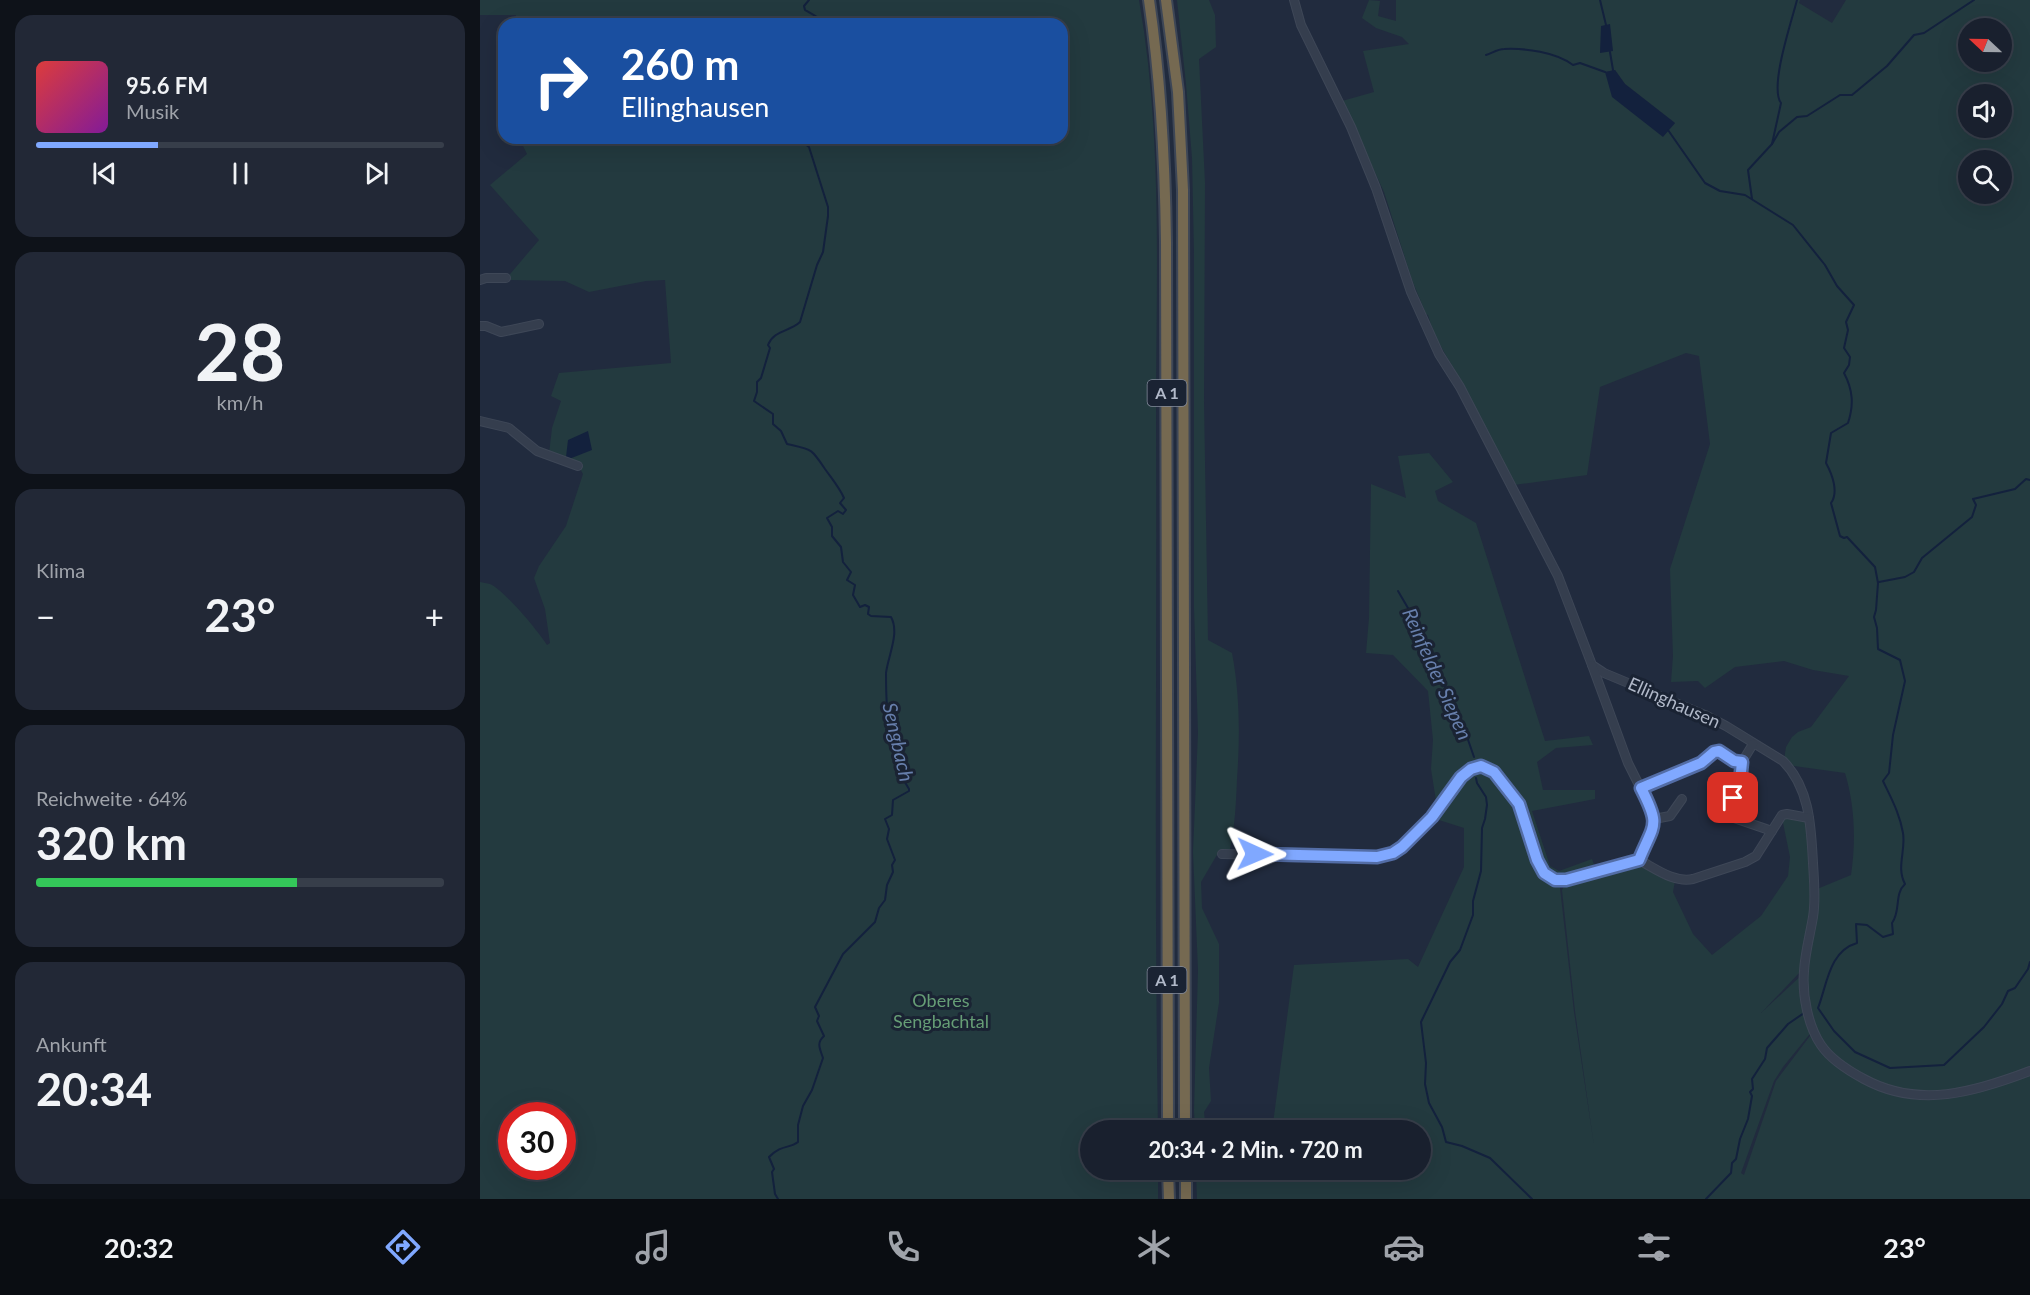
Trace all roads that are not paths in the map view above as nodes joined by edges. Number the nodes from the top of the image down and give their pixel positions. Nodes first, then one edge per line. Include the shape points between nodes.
1 (1149, 0) edge
2 (1167, 0) edge
3 (1294, 0) edge
4 (506, 278) dead end
5 (480, 280) edge
6 (539, 324) dead end
7 (480, 326) edge
8 (480, 421) edge
9 (578, 466) dead end
10 (1592, 665) junction
11 (1753, 744) junction
12 (1742, 762) junction
13 (1641, 788) junction
14 (1733, 798) dead end
15 (1682, 799) dead end
16 (1714, 801) dead end
17 (1809, 818) junction
18 (1654, 819) junction
19 (1772, 831) junction
20 (1222, 854) dead end
21 (1639, 860) junction
22 (2030, 1071) edge
23 (1168, 1120) edge
24 (1185, 1120) edge
25 (1168, 1180) edge
26 (1186, 1180) edge
27 (1169, 1199) edge
28 (1186, 1199) edge

1 - 23 highway, A 1 via 1161,96 1167,277
2 - 24 highway, A 1 via 1178,92 1183,190
3 - 10 street, Ellinghausen via 1301,25 1376,188 1411,292 1569,601
4 - 5 street
6 - 7 street via 501,332
8 - 9 street via 508,428 537,451
10 - 11 street, Ellinghausen via 1705,715
10 - 13 street, Ellinghausen via 1622,749
11 - 12 street
11 - 17 street, Ellinghausen via 1783,761 1796,777
12 - 13 street, Ellinghausen via 1714,752 1701,763
12 - 14 street
13 - 18 street, Ellinghausen
15 - 18 street via 1670,816
16 - 19 street via 1727,808 1734,818
17 - 19 street via 1782,815
17 - 22 street via 1814,889 1804,971 1810,1020 1822,1047 1848,1071 1877,1087 1907,1094 1953,1095
18 - 21 street
19 - 21 street via 1752,858 1685,881
20 - 21 street via 1386,856 1425,825 1456,783 1476,767 1489,769 1519,804 1537,860 1549,877 1566,880
25 - 27 highway
26 - 28 highway

